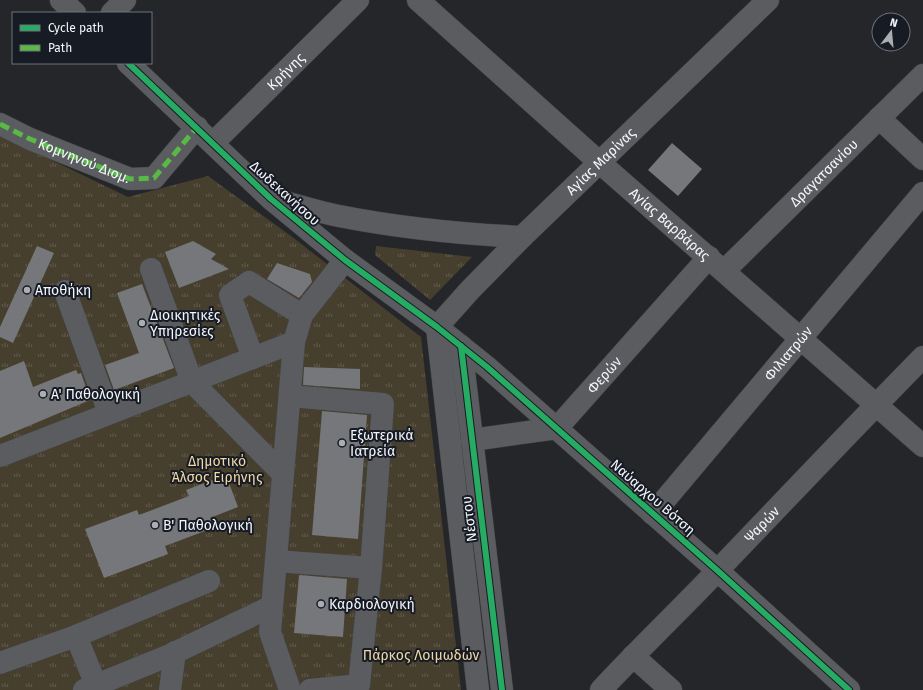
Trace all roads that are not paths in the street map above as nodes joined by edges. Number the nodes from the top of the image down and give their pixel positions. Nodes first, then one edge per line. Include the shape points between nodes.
1 (61, 0) edge
2 (125, 0) edge
3 (358, 0) edge
4 (418, 0) edge
5 (768, 0) edge
6 (74, 12) edge
7 (113, 12) edge
8 (129, 64) edge
9 (923, 75) edge
10 (879, 118) junction
11 (0, 124) edge
12 (197, 127) junction
13 (213, 143) junction
14 (923, 159) edge
15 (599, 162) junction
16 (923, 194) edge
17 (271, 199) junction
18 (522, 237) junction
19 (345, 260) junction
20 (716, 264) junction
21 (151, 269) dead end
22 (65, 291) dead end
23 (302, 315) junction
24 (437, 327) junction
25 (801, 338) junction
26 (294, 342) junction
27 (461, 346) junction
28 (923, 357) edge
29 (253, 358) junction
30 (192, 382) junction
31 (290, 396) junction
32 (876, 405) junction
33 (109, 413) junction
34 (556, 428) junction
35 (472, 440) junction
36 (923, 446) edge
37 (0, 456) edge
38 (283, 474) junction
39 (653, 514) junction
40 (276, 561) junction
41 (370, 568) junction
42 (718, 571) junction
43 (209, 581) dead end
44 (272, 606) junction
45 (76, 636) junction
46 (176, 652) junction
47 (633, 656) junction
48 (0, 663) edge
49 (90, 687) edge
50 (170, 690) edge
51 (290, 690) edge
52 (310, 690) edge
53 (478, 690) edge
54 (502, 690) edge
55 (601, 690) edge
56 (671, 690) edge
57 (849, 690) edge

1 - 6 street
2 - 7 street
3 - 13 street, Κρήνης
4 - 15 street, Αγίας Βαρβάρας
5 - 15 street, Αγίας Μαρίνας
8 - 12 street, Δωδεκανήσου
9 - 10 street, Δραγατσανίου
10 - 14 street
10 - 20 street, Δραγατσανίου
11 - 12 street, Κομνηνού Διομ. via 130,180 154,178
12 - 13 street, Δωδεκανήσου
13 - 17 street, Δωδεκανήσου
15 - 18 street, Αγίας Μαρίνας
15 - 20 street, Αγίας Βαρβάρας
16 - 25 street, Φιλιατρών
17 - 18 street, Δωδεκανήσου via 338,216 410,228
17 - 19 street, Δωδεκανήσου
18 - 24 street, Αγίας Μαρίνας
19 - 23 street
19 - 24 street, Δωδεκανήσου
20 - 25 street, Αγίας Βαρβάρας
20 - 34 street, Φερών
21 - 30 street
22 - 33 street
23 - 26 street
23 - 29 street via 249,282 230,295
24 - 27 street, Ναύαρχου Βότση
24 - 53 street, Νέστου
25 - 32 street, Αγίας Βαρβάρας
25 - 39 street, Φιλιατρών
26 - 29 street
26 - 31 street
27 - 34 street, Ναύαρχου Βότση
27 - 35 street, Νέστου
28 - 32 street, Ψαρών
29 - 30 street
30 - 33 street
30 - 38 street
31 - 38 street
31 - 41 street via 383,404
32 - 36 street, Αγίας Βαρβάρας
32 - 42 street, Ψαρών
33 - 37 street
34 - 35 street
34 - 39 street, Ναύαρχου Βότση
35 - 54 street, Νέστου
38 - 40 street
39 - 42 street, Ναύαρχου Βότση
40 - 41 street
40 - 44 street
41 - 52 street via 359,685
42 - 47 street, Ψαρών
42 - 57 street, Ναύαρχου Βότση
43 - 45 street
44 - 46 street
44 - 51 street via 270,632
45 - 48 street
45 - 49 street
46 - 49 street
46 - 50 street
47 - 55 street, Ψαρών
47 - 56 street

